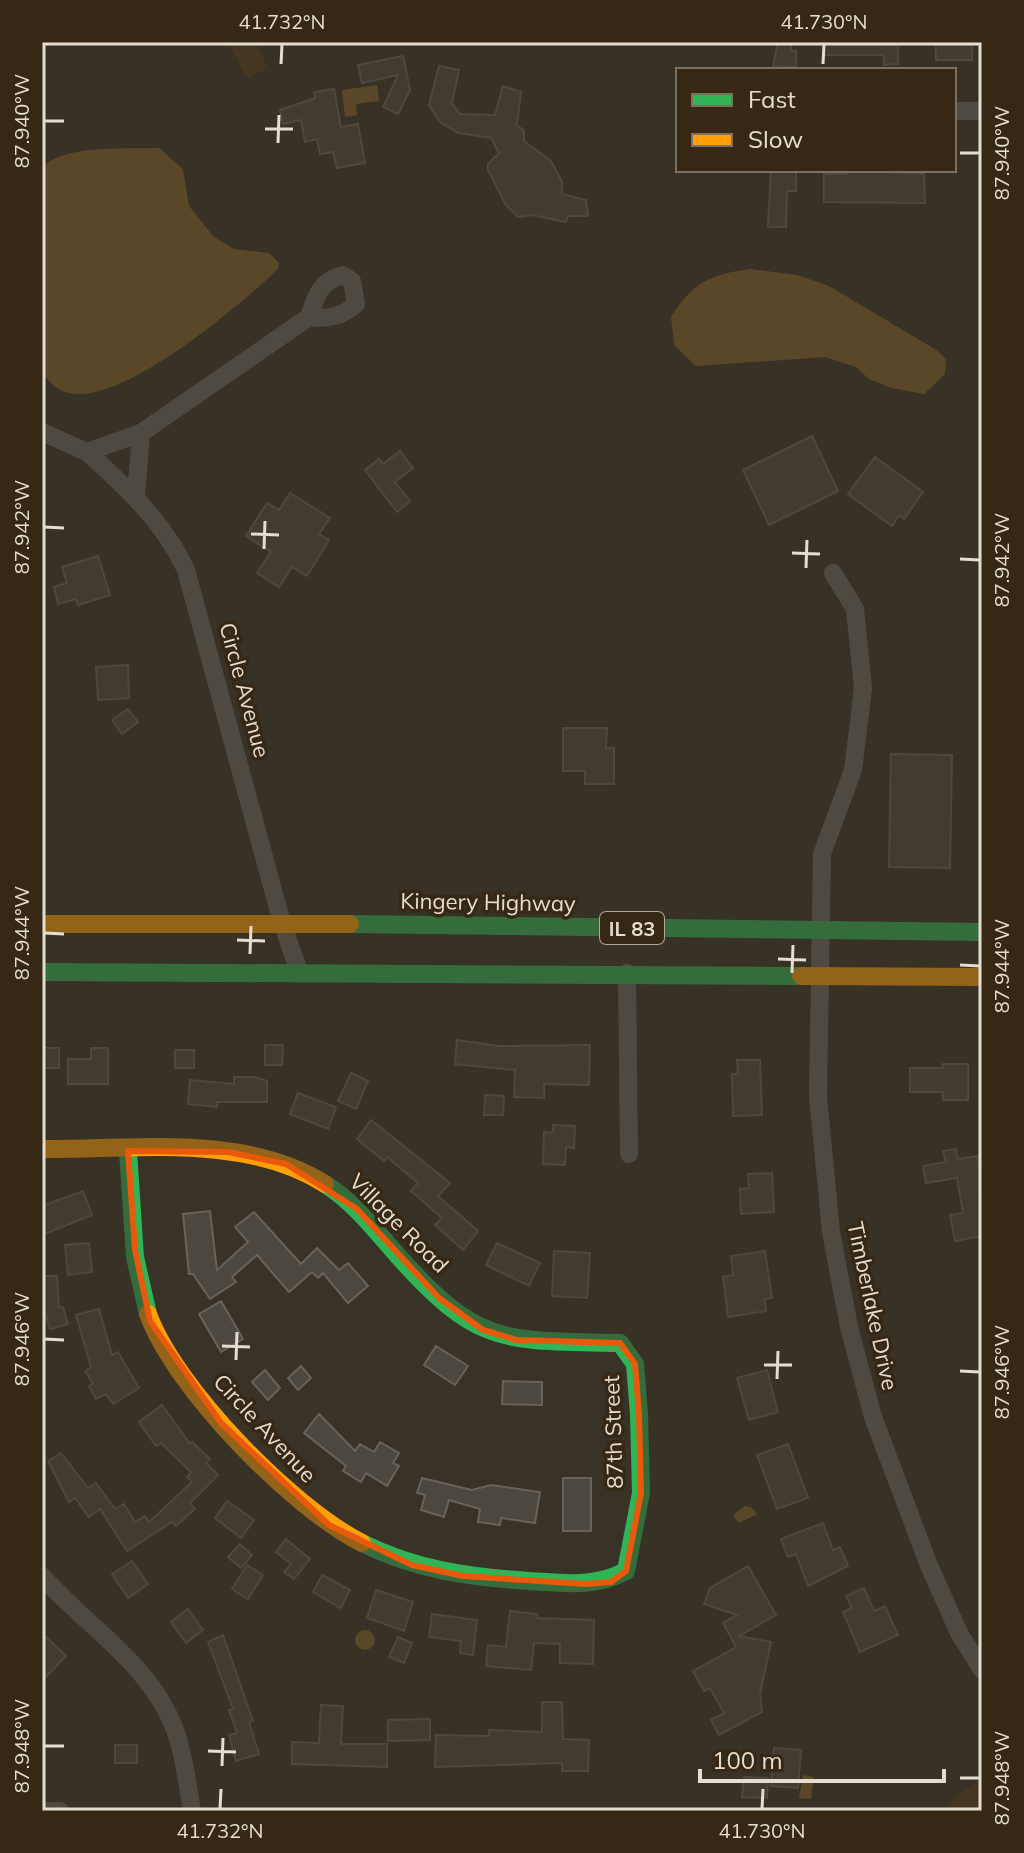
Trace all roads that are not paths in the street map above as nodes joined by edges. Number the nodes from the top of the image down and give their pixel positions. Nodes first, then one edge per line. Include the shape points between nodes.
1 (956, 111) edge
2 (982, 111) edge
3 (309, 317) dead end
4 (42, 432) edge
5 (141, 433) junction
6 (87, 452) junction
7 (136, 496) junction
8 (833, 573) dead end
9 (282, 923) junction
10 (42, 924) edge
11 (818, 929) junction
12 (982, 932) edge
13 (299, 971) junction
14 (42, 972) edge
15 (627, 973) junction
16 (818, 974) junction
17 (982, 977) edge
18 (42, 1149) edge
19 (128, 1151) junction
20 (629, 1154) dead end
21 (620, 1343) joint
22 (626, 1571) joint
23 (42, 1576) edge
24 (982, 1670) edge
25 (42, 1811) edge
26 (60, 1811) edge
27 (192, 1811) edge

1 - 2 street
3 - 5 street
4 - 6 street, Circle Avenue
5 - 6 street
5 - 7 street
6 - 7 street, Circle Avenue
7 - 9 street, Circle Avenue via 170,539 193,589
8 - 11 street, Timberlake Drive via 855,609 863,688 853,770 822,854
9 - 10 main road, Kingery Highway / IL 83
9 - 11 main road, Kingery Highway / IL 83
9 - 13 street, Circle Avenue
11 - 12 main road, Kingery Highway / IL 83
11 - 16 street, Timberlake Drive
13 - 14 main road, IL 83
13 - 15 main road, IL 83
15 - 16 main road, IL 83
15 - 20 street
16 - 17 main road, IL 83
16 - 24 street, Timberlake Drive via 820,1136 849,1327 900,1494 959,1633
18 - 19 main road, Village Road
19 - 21 main road, Village Road via 228,1152 286,1164 326,1184 357,1209 439,1298 483,1330 517,1340
19 - 22 main road, Circle Avenue via 136,1260 150,1321 221,1423 287,1492 361,1544 432,1571 586,1584 611,1582
21 - 22 main road, 87th Street via 635,1364 639,1414 641,1493
23 - 27 street via 142,1672 164,1706 180,1747
25 - 26 street

